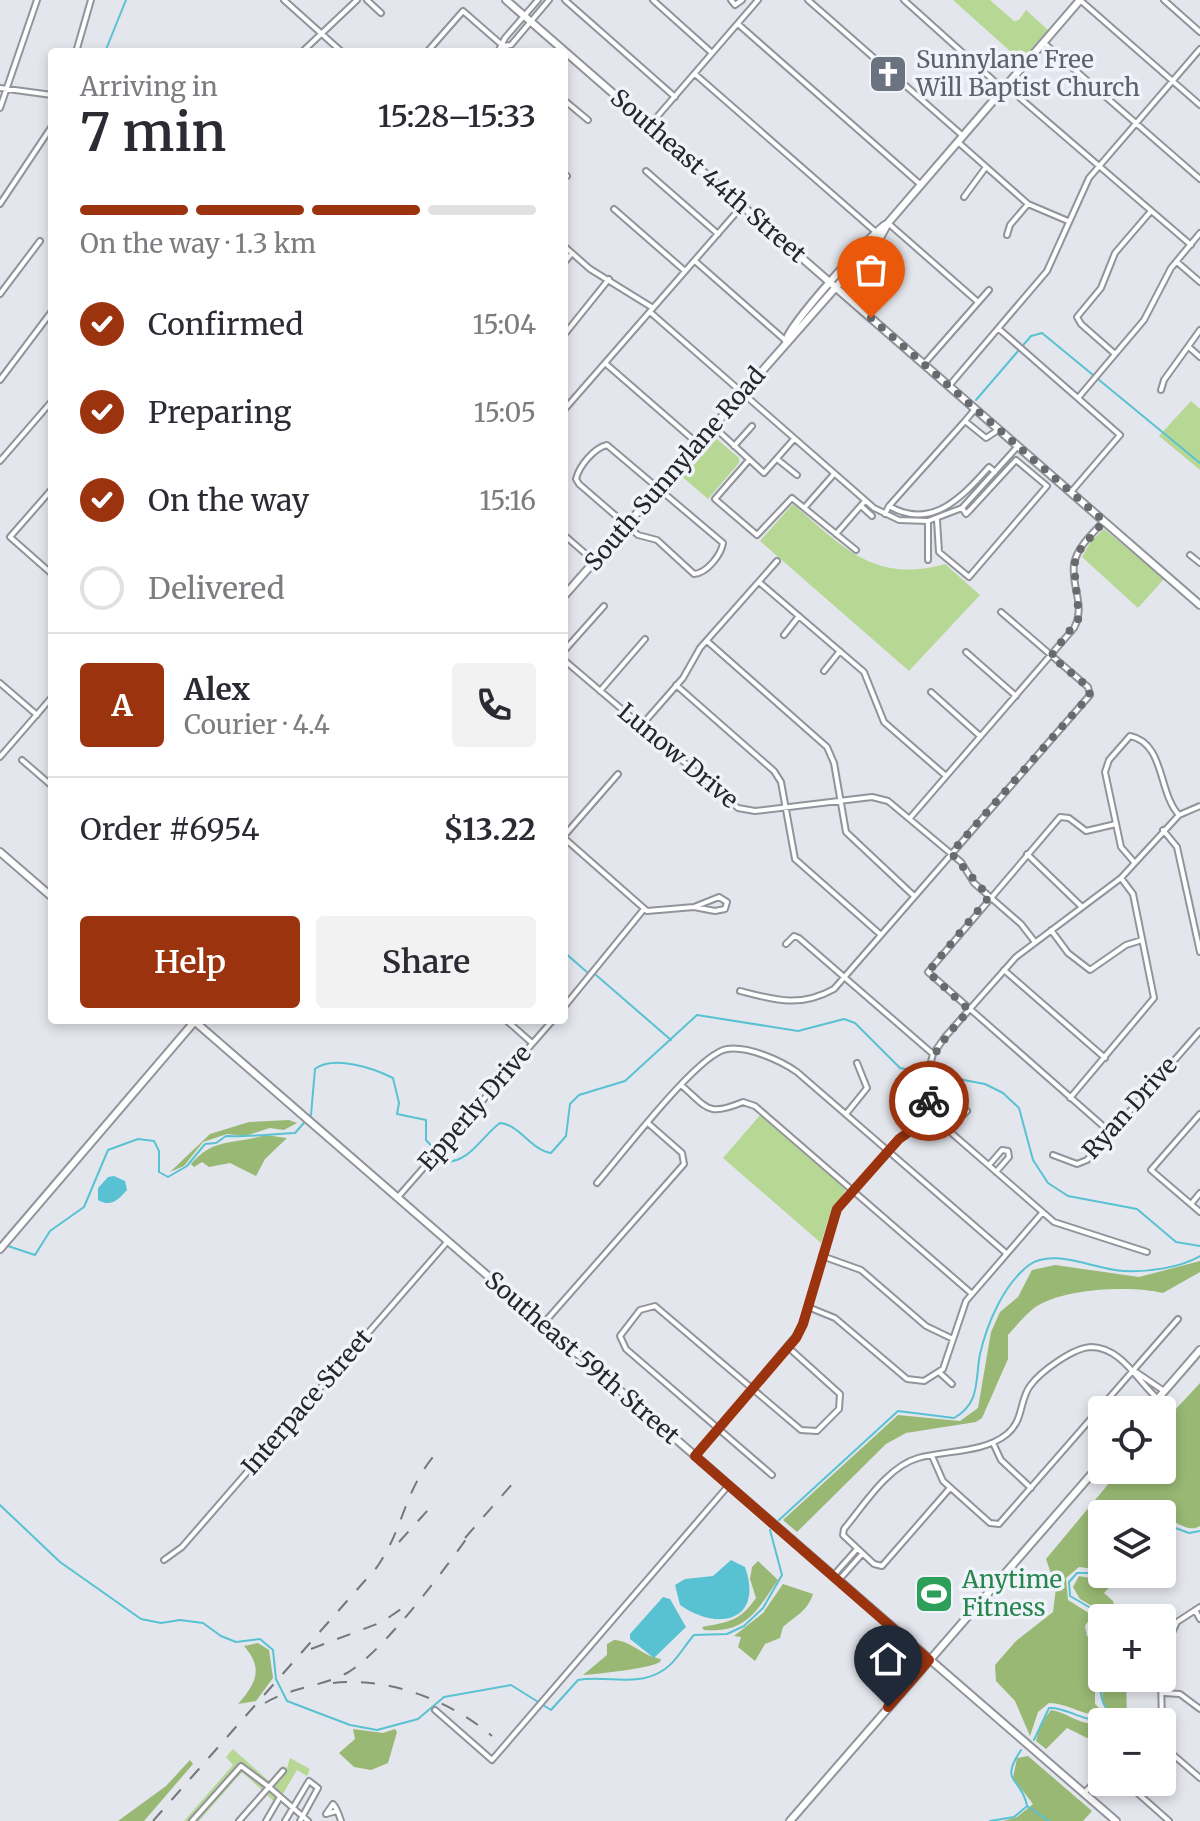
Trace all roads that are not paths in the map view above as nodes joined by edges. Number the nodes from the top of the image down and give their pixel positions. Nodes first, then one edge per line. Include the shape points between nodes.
1 (37, 0) edge
2 (91, 0) edge
3 (284, 0) edge
4 (357, 0) edge
5 (367, 0) edge
6 (506, 0) edge
7 (537, 0) edge
8 (549, 0) edge
9 (565, 0) edge
10 (653, 0) edge
11 (731, 0) edge
12 (742, 0) edge
13 (758, 0) edge
14 (808, 0) edge
15 (904, 0) edge
16 (1080, 0) edge
17 (1164, 0) edge
18 (544, 6) junction
19 (381, 13) dead end
20 (526, 13) junction
21 (533, 19) junction
22 (738, 24) junction
23 (1200, 32) edge
24 (324, 34) junction
25 (1044, 43) junction
26 (503, 46) junction
27 (77, 48) edge
28 (307, 48) edge
29 (338, 48) edge
30 (431, 48) edge
31 (505, 48) edge
32 (565, 48) edge
33 (1200, 49) edge
34 (568, 51) edge
35 (712, 53) junction
36 (695, 74) junction
37 (1172, 81) junction
38 (0, 88) edge
39 (1005, 88) junction
40 (7, 89) junction
41 (48, 94) edge
42 (675, 97) junction
43 (568, 103) edge
44 (1200, 105) edge
45 (0, 108) edge
46 (588, 120) dead end
47 (1136, 123) junction
48 (650, 125) junction
49 (48, 132) edge
50 (960, 139) junction
51 (1099, 166) junction
52 (986, 167) junction
53 (646, 171) dead end
54 (1200, 179) edge
55 (921, 185) junction
56 (964, 197) dead end
57 (0, 204) edge
58 (1028, 204) junction
59 (742, 206) junction
60 (614, 209) dead end
61 (1151, 211) junction
62 (1068, 221) junction
63 (888, 223) junction
64 (1200, 233) edge
65 (718, 234) junction
66 (878, 234) junction
67 (1007, 235) dead end
68 (40, 241) dead end
69 (1191, 245) junction
70 (568, 250) edge
71 (572, 253) junction
72 (568, 258) edge
73 (695, 261) junction
74 (1177, 262) junction
75 (685, 271) junction
76 (609, 279) junction
77 (1200, 282) edge
78 (834, 286) junction
79 (989, 290) dead end
80 (0, 294) edge
81 (978, 302) junction
82 (651, 310) junction
83 (48, 316) edge
84 (999, 329) junction
85 (568, 330) edge
86 (1200, 330) edge
87 (786, 341) junction
88 (1190, 348) junction
89 (1115, 354) junction
90 (1200, 357) edge
91 (605, 363) junction
92 (924, 364) junction
93 (0, 380) edge
94 (949, 386) junction
95 (1161, 390) dead end
96 (742, 392) junction
97 (1078, 398) junction
98 (568, 405) edge
99 (48, 406) edge
100 (46, 408) joint
101 (975, 409) junction
102 (965, 421) junction
103 (712, 426) junction
104 (752, 426) dead end
105 (998, 429) junction
106 (794, 439) junction
107 (697, 443) junction
108 (734, 446) junction
109 (1018, 446) junction
110 (777, 459) junction
111 (749, 460) junction
112 (1005, 460) junction
113 (0, 461) edge
114 (1011, 465) junction
115 (995, 472) junction
116 (834, 474) junction
117 (797, 475) dead end
118 (1055, 479) junction
119 (1047, 486) junction
120 (658, 488) junction
121 (1071, 492) junction
122 (48, 494) edge
123 (863, 503) junction
124 (889, 506) junction
125 (805, 507) junction
126 (962, 508) junction
127 (885, 514) junction
128 (872, 516) dead end
129 (937, 520) junction
130 (928, 521) junction
131 (1104, 521) junction
132 (626, 525) junction
133 (836, 534) junction
134 (568, 538) edge
135 (856, 550) dead end
136 (1190, 555) dead end
137 (928, 560) dead end
138 (594, 561) junction
139 (777, 561) dead end
140 (1200, 563) edge
141 (48, 568) edge
142 (759, 582) junction
143 (568, 591) edge
144 (1200, 605) edge
145 (604, 606) dead end
146 (1001, 612) dead end
147 (799, 616) junction
148 (784, 635) dead end
149 (645, 639) dead end
150 (707, 641) junction
151 (568, 646) edge
152 (840, 651) junction
153 (966, 652) dead end
154 (1051, 656) junction
155 (568, 663) edge
156 (824, 671) dead end
157 (0, 683) edge
158 (676, 685) junction
159 (600, 691) junction
160 (931, 692) dead end
161 (1016, 696) junction
162 (48, 702) edge
163 (37, 715) junction
164 (641, 726) junction
165 (981, 736) junction
166 (0, 757) edge
167 (22, 760) dead end
168 (618, 774) dead end
169 (946, 776) junction
170 (48, 783) edge
171 (838, 801) junction
172 (1200, 806) edge
173 (785, 807) junction
174 (1179, 815) junction
175 (910, 818) junction
176 (1116, 824) junction
177 (1163, 830) junction
178 (568, 832) edge
179 (568, 841) edge
180 (0, 852) edge
181 (951, 853) junction
182 (1027, 854) junction
183 (1135, 862) junction
184 (1121, 878) junction
185 (48, 894) edge
186 (915, 896) junction
187 (989, 897) junction
188 (694, 907) junction
189 (1082, 907) junction
190 (644, 909) junction
191 (1051, 930) junction
192 (881, 935) junction
193 (1143, 940) junction
194 (1035, 942) junction
195 (786, 944) dead end
196 (1200, 952) edge
197 (1004, 970) junction
198 (844, 977) junction
199 (740, 991) dead end
200 (568, 1002) edge
201 (969, 1010) junction
202 (191, 1024) edge
203 (199, 1024) edge
204 (511, 1024) edge
205 (549, 1024) edge
206 (1200, 1031) edge
207 (532, 1043) junction
208 (933, 1054) junction
209 (1105, 1058) junction
210 (857, 1063) dead end
211 (681, 1085) junction
212 (1070, 1098) junction
213 (967, 1111) dead end
214 (846, 1114) junction
215 (934, 1114) junction
216 (1200, 1114) edge
217 (649, 1124) junction
218 (948, 1130) junction
219 (1111, 1133) junction
220 (888, 1151) junction
221 (1053, 1155) dead end
222 (989, 1165) junction
223 (996, 1172) junction
224 (597, 1183) dead end
225 (853, 1191) junction
226 (1200, 1193) edge
227 (398, 1197) junction
228 (1191, 1204) junction
229 (1200, 1212) edge
230 (1042, 1213) junction
231 (448, 1241) junction
232 (0, 1249) edge
233 (1147, 1252) dead end
234 (1006, 1253) junction
235 (822, 1256) junction
236 (971, 1293) junction
237 (808, 1307) junction
238 (1178, 1319) dead end
239 (543, 1324) junction
240 (954, 1339) junction
241 (789, 1348) junction
242 (1200, 1350) edge
243 (1133, 1371) junction
244 (940, 1373) junction
245 (952, 1384) dead end
246 (753, 1389) junction
247 (1164, 1391) junction
248 (1155, 1396) edge
249 (1160, 1396) edge
250 (719, 1429) junction
251 (993, 1443) junction
252 (932, 1455) junction
253 (695, 1456) junction
254 (772, 1475) dead end
255 (1088, 1478) edge
256 (729, 1486) junction
257 (950, 1488) junction
258 (1031, 1488) junction
259 (857, 1549) junction
260 (862, 1554) junction
261 (164, 1560) dead end
262 (836, 1578) junction
263 (1197, 1608) edge
264 (1200, 1619) edge
265 (1176, 1624) edge
266 (929, 1660) junction
267 (1163, 1693) joint
268 (1163, 1708) edge
269 (1200, 1709) edge
270 (435, 1710) dead end
271 (1176, 1757) edge
272 (283, 1771) dead end
273 (1200, 1778) edge
274 (269, 1787) junction
275 (1088, 1789) edge
276 (1084, 1793) junction
277 (1141, 1796) edge
278 (280, 1797) junction
279 (292, 1808) junction
280 (337, 1811) dead end
281 (301, 1819) edge
282 (195, 1820) edge
283 (239, 1821) edge
284 (266, 1821) edge
285 (285, 1821) edge
286 (308, 1821) edge
287 (341, 1821) edge
288 (790, 1821) edge
289 (1116, 1821) edge
290 (1169, 1821) edge

1 - 40 street
2 - 27 street
3 - 24 street
4 - 24 street
5 - 19 street
6 - 20 main road, Southeast 44th Street
7 - 18 street
7 - 20 street
8 - 18 street
9 - 42 street
10 - 35 street
11 - 12 street via 735,5
13 - 22 street
14 - 50 street
15 - 39 street
16 - 25 main road, South Sunnylane Road
16 - 37 street
17 - 23 street
18 - 21 street
20 - 21 main road, Southeast 44th Street
20 - 26 street
21 - 26 street via 511,45
21 - 32 main road, Southeast 44th Street
22 - 35 street
22 - 55 street
24 - 28 street
24 - 29 street
25 - 39 main road, South Sunnylane Road
25 - 47 street
26 - 30 street via 463,11
26 - 31 street
33 - 37 street
34 - 48 main road, Southeast 44th Street
35 - 36 street
36 - 42 street
36 - 66 street
37 - 44 street
37 - 47 street
38 - 40 street
39 - 50 main road, South Sunnylane Road
39 - 51 street
40 - 41 street
40 - 45 street
42 - 48 street
43 - 46 street
47 - 51 street
47 - 54 street
48 - 59 main road, Southeast 44th Street
49 - 57 street
50 - 52 street
50 - 55 main road, South Sunnylane Road
51 - 61 street
51 - 62 street
52 - 56 street
52 - 58 street
53 - 65 street
55 - 63 main road, South Sunnylane Road
58 - 62 street
58 - 67 street
59 - 65 street
59 - 78 main road, Southeast 44th Street
60 - 75 street
61 - 69 street
61 - 89 street via 1115,253 1101,288 1077,317
62 - 84 street via 1047,271
63 - 66 main road, South Sunnylane Road
63 - 81 street
64 - 69 street
65 - 73 street
66 - 78 main road, South Sunnylane Road
68 - 80 street
69 - 74 street
70 - 71 street
71 - 72 street
71 - 76 street
73 - 75 street
73 - 87 street
74 - 77 street
74 - 89 street via 1144,320
75 - 82 street
76 - 82 street
76 - 85 street
78 - 87 main road, South Sunnylane Road
78 - 92 main road, Southeast 44th Street
79 - 81 street
81 - 92 street
82 - 91 street
82 - 96 street
83 - 93 street
84 - 94 street
84 - 97 street
86 - 88 street
87 - 96 main road, South Sunnylane Road
88 - 90 street
88 - 95 street
89 - 97 street
91 - 98 street
91 - 107 street
92 - 94 main road, Southeast 44th Street
94 - 101 main road, Southeast 44th Street
96 - 103 main road, South Sunnylane Road
96 - 106 street
97 - 121 street via 1120,435
99 - 100 street
100 - 113 street
101 - 102 street
101 - 105 main road, Southeast 44th Street
102 - 105 street via 986,438
102 - 124 street
103 - 107 main road, South Sunnylane Road
103 - 108 street
104 - 108 street
105 - 109 main road, Southeast 44th Street
106 - 110 street
106 - 116 street
107 - 120 main road, South Sunnylane Road
108 - 111 street
109 - 112 street
109 - 118 main road, Southeast 44th Street
110 - 111 street via 764,473
110 - 117 street
111 - 125 street via 715,499 757,535 791,498
112 - 114 street
112 - 115 street
114 - 119 street via 1018,461
114 - 126 street via 966,514
115 - 124 street via 989,467 959,500 941,510 918,515
115 - 126 street
116 - 123 street
116 - 125 street
118 - 119 street
118 - 121 main road, Southeast 44th Street
119 - 129 street via 969,577 939,552
120 - 132 main road, South Sunnylane Road
120 - 132 street via 607,445 597,450 576,479
120 - 132 street via 723,543 703,572 694,574 657,540
121 - 131 main road, Southeast 44th Street
122 - 141 street via 10,537
123 - 127 street
123 - 128 street
123 - 133 street
124 - 127 street
125 - 133 street
126 - 129 street
127 - 130 street
129 - 130 street
130 - 137 street
131 - 144 main road, Southeast 44th Street
131 - 154 street via 1079,551 1074,565 1079,618
132 - 138 main road, South Sunnylane Road
133 - 135 street
134 - 138 street
136 - 140 street
138 - 143 main road, South Sunnylane Road
139 - 142 street
142 - 147 street
142 - 150 street
145 - 151 street
146 - 154 street
147 - 148 street
147 - 152 street
149 - 159 street
150 - 158 street
150 - 171 street via 827,747
152 - 156 street
152 - 169 street via 869,679 884,722
153 - 161 street
154 - 161 street
154 - 181 street via 1091,692
155 - 159 street, Lunow Drive
157 - 163 street
158 - 164 street
158 - 173 street via 770,767 781,782
159 - 164 street, Lunow Drive
160 - 165 street
161 - 165 street
162 - 163 street
163 - 166 street
164 - 173 street, Lunow Drive via 733,806 749,811
165 - 169 street
167 - 170 street
168 - 178 street
169 - 175 street
171 - 173 street, Lunow Drive
171 - 175 street, Lunow Drive via 880,799
171 - 186 street via 846,832
172 - 174 street
173 - 192 street via 795,859
174 - 176 street via 1165,796 1156,756 1132,735 1106,766
174 - 177 street
175 - 181 street, Lunow Drive
176 - 182 street via 1086,831 1060,817
176 - 183 street via 1123,851
177 - 183 street
177 - 196 street via 1177,847
179 - 190 street
180 - 185 main road
181 - 186 street
181 - 187 street, Lunow Drive
182 - 187 street
182 - 189 street
183 - 184 street
184 - 189 street
184 - 193 street via 1133,894
186 - 192 street
187 - 194 street, Lunow Drive
187 - 201 street via 928,972
188 - 188 street via 718,911 727,902 719,897
188 - 190 street
189 - 191 street
190 - 200 street
191 - 193 street via 1090,970 1126,945
191 - 194 street
192 - 198 street
193 - 209 street via 1153,999
194 - 197 street
195 - 198 street via 799,938
197 - 201 street
197 - 209 street
198 - 199 street via 827,993 796,1002
198 - 208 street
201 - 208 street
201 - 212 street
202 - 232 main road
203 - 227 main road, Southeast 59th Street
204 - 207 street
205 - 207 street, Epperly Drive
206 - 219 street, Ryan Drive
207 - 227 street, Epperly Drive
208 - 215 street via 927,1076
209 - 212 street
210 - 214 street via 867,1088
211 - 214 street via 713,1055 733,1049 791,1068
211 - 217 street
211 - 225 street via 712,1109 725,1111 743,1102 755,1106
212 - 219 street
213 - 218 street
214 - 220 street
215 - 218 street
215 - 220 street
216 - 228 street via 1151,1170
217 - 224 street
217 - 239 street via 685,1159 680,1170
218 - 222 street
219 - 221 street, Ryan Drive via 1084,1163
220 - 225 street
220 - 234 street
222 - 223 street
222 - 223 street via 1002,1150 1008,1151
223 - 230 street
225 - 235 street via 834,1214
225 - 236 street
226 - 228 street
227 - 231 main road, Southeast 59th Street
228 - 229 street
230 - 233 street via 1065,1228
230 - 234 street
231 - 239 main road, Southeast 59th Street
231 - 261 street, Interpace Street via 182,1547
234 - 236 street
235 - 237 street
235 - 240 street via 861,1270 926,1326
236 - 240 street
237 - 241 street
237 - 244 street via 835,1318 907,1379 924,1381
238 - 243 street
239 - 253 main road, Southeast 59th Street
240 - 244 street
241 - 246 street
241 - 246 street via 837,1390 842,1402 817,1431 801,1430
242 - 247 main road
243 - 247 street
243 - 248 street
243 - 251 street via 1107,1351 1077,1351 1033,1383 1017,1423
243 - 258 street
244 - 245 street
246 - 250 street
246 - 250 street via 662,1310 650,1305 626,1325 620,1336 626,1349
247 - 249 main road
250 - 253 street
250 - 254 street
251 - 252 street
251 - 258 street via 1001,1460
252 - 257 street
252 - 259 street via 896,1470 842,1533
253 - 256 main road, Southeast 59th Street
255 - 266 main road
256 - 262 main road, Southeast 59th Street
256 - 270 street via 492,1760
257 - 258 street via 996,1526
257 - 260 street via 880,1567
259 - 260 street
259 - 262 street
260 - 262 street
262 - 266 main road, Southeast 59th Street
263 - 264 street
263 - 265 street
266 - 276 main road, Southeast 59th Street
266 - 288 main road
267 - 268 street
267 - 269 street via 1180,1694
271 - 273 street
272 - 274 street
274 - 278 street
274 - 282 street via 241,1766
274 - 283 street
275 - 276 street
276 - 289 main road, Southeast 59th Street
277 - 290 street
278 - 279 street
278 - 284 street
279 - 281 street
279 - 281 street via 308,1782 318,1786
279 - 285 street
280 - 287 street
281 - 286 street

